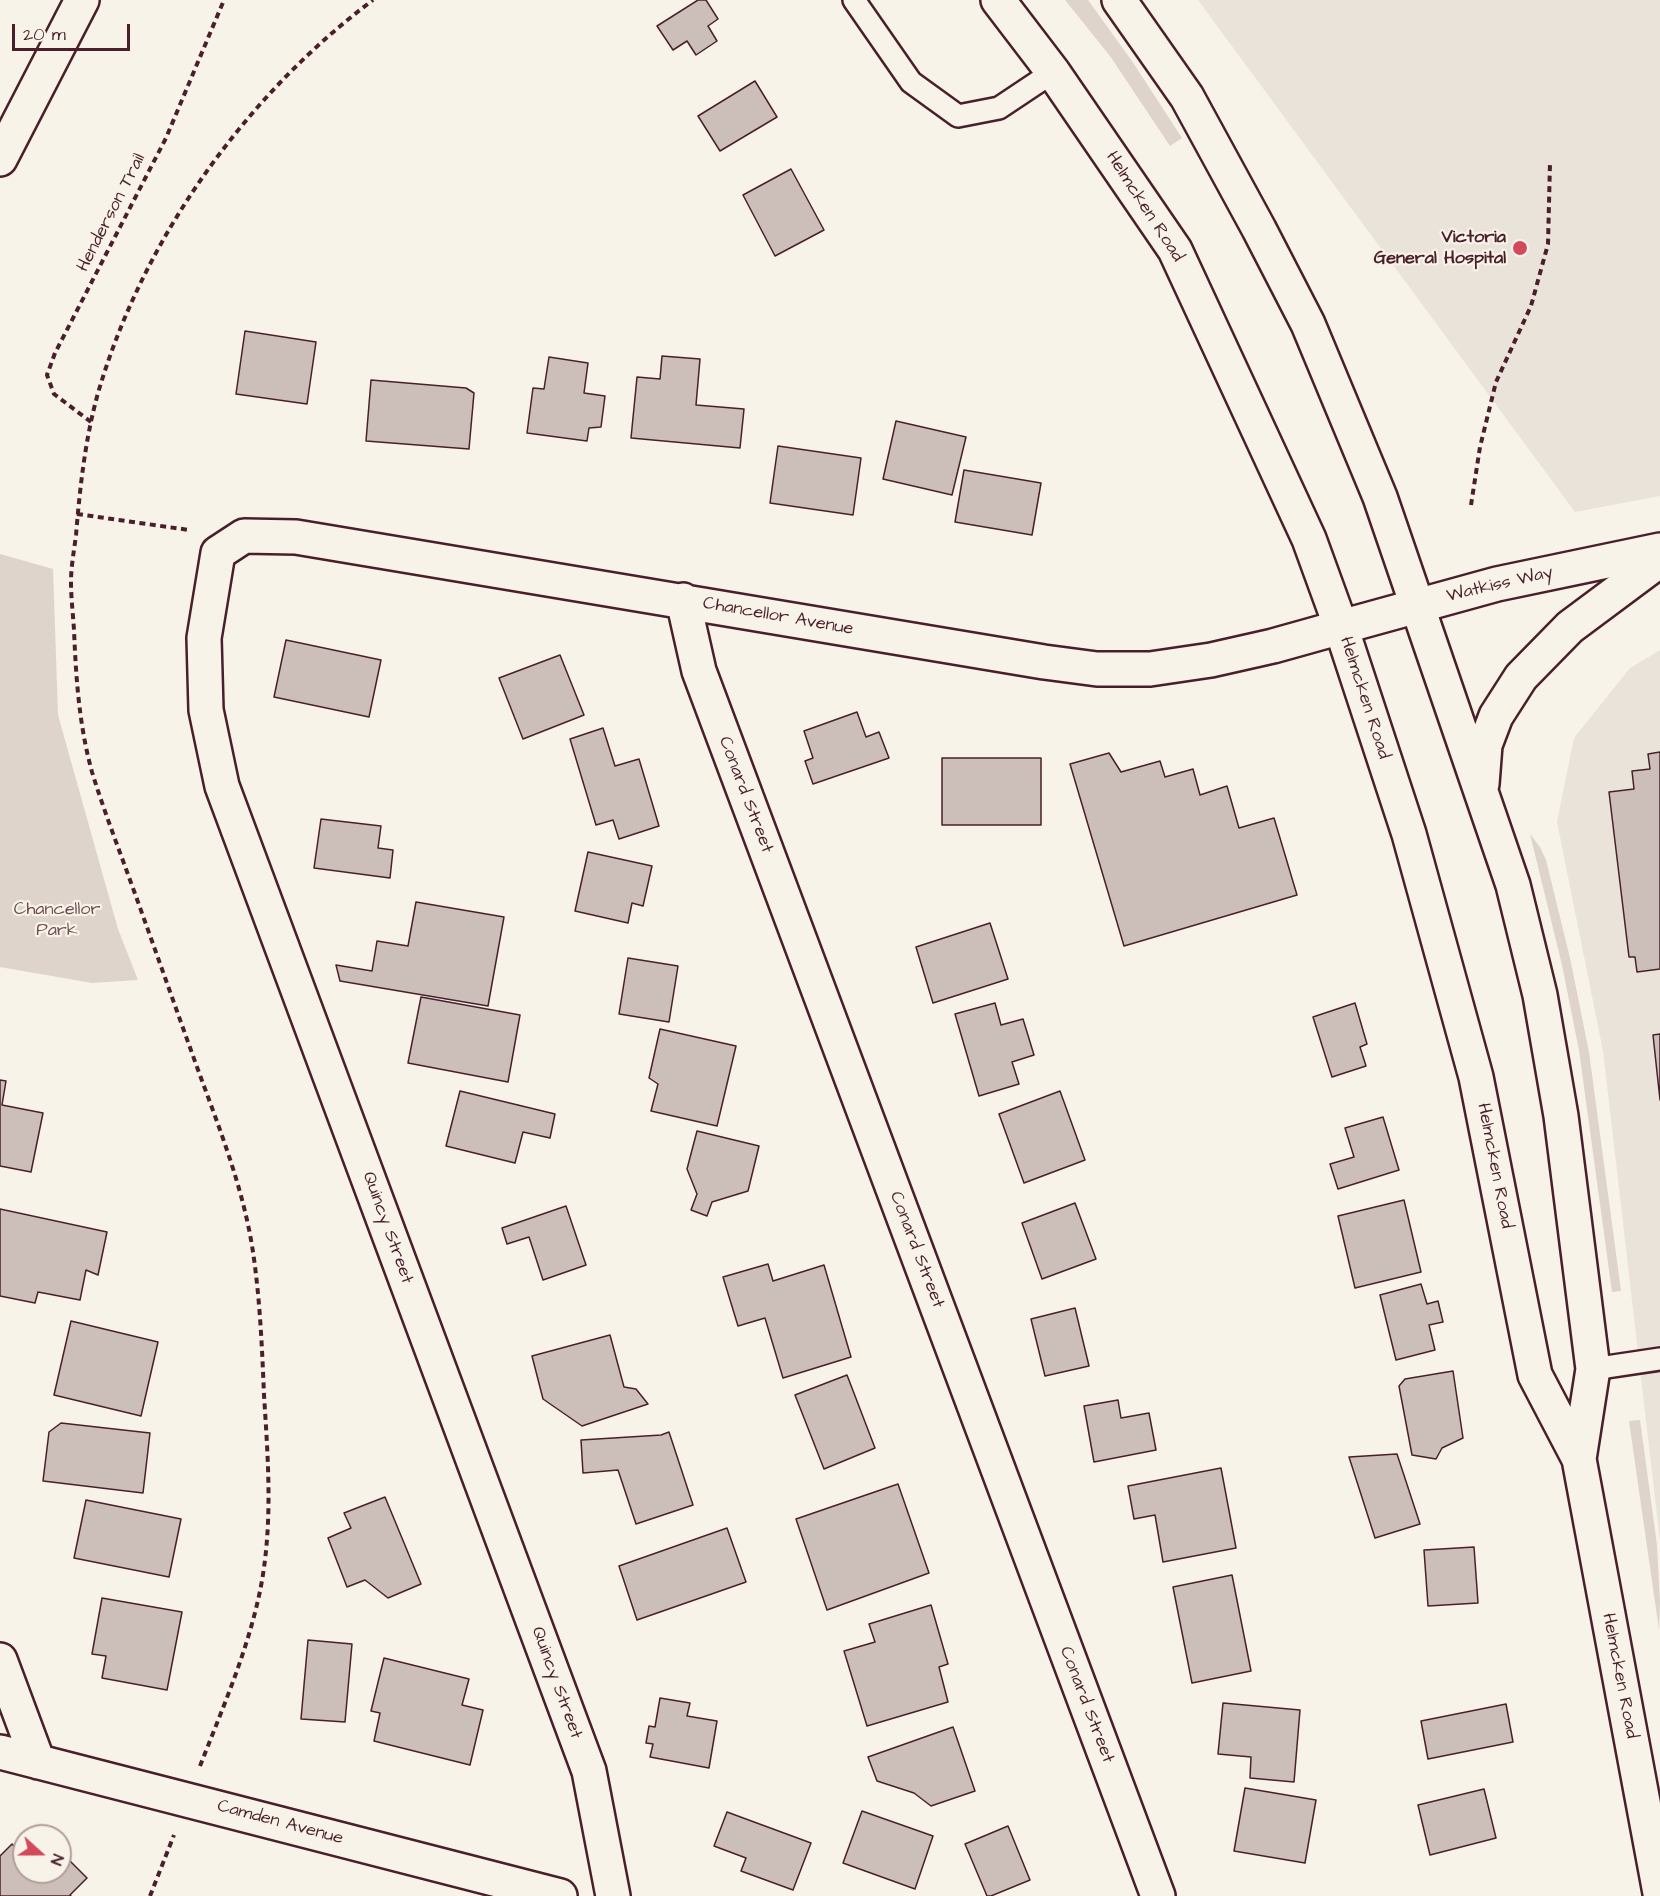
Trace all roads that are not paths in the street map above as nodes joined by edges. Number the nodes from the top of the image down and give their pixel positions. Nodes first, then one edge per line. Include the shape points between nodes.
1 (82, 0) edge
2 (854, 0) edge
3 (998, 0) edge
4 (1119, 0) edge
5 (1053, 72) junction
6 (0, 159) edge
7 (208, 543) joint
8 (1660, 550) edge
9 (1660, 561) edge
10 (684, 600) junction
11 (1417, 606) junction
12 (1341, 627) junction
13 (1481, 791) junction
14 (1660, 1359) edge
15 (1593, 1369) junction
16 (1578, 1459) junction
17 (0, 1660) edge
18 (0, 1752) edge
19 (38, 1762) junction
20 (1660, 1893) edge
21 (560, 1896) edge
22 (613, 1896) edge
23 (1158, 1896) edge

1 - 6 main road
2 - 5 lane via 911,82 958,116 999,108
3 - 5 main road, Helmcken Road
4 - 11 main road, Helmcken Road via 1187,97 1308,324 1380,497
5 - 12 main road, Helmcken Road via 1175,250 1309,539
7 - 10 main road, Chancellor Avenue via 244,536 296,537
7 - 22 main road, Quincy Street via 206,710 222,786 589,1771
8 - 11 main road, Watkiss Way via 1497,584
9 - 13 main road via 1569,627 1521,678 1496,716 1485,746
10 - 12 main road, Chancellor Avenue via 1097,669 1150,669 1211,660
10 - 23 main road, Conard Street via 699,671
11 - 12 main road, Watkiss Way
11 - 13 main road, Helmcken Road
12 - 16 main road, Helmcken Road via 1409,834 1470,1054 1535,1375
13 - 15 main road, Helmcken Road via 1513,885 1540,995 1561,1116
14 - 15 lane
15 - 16 main road, Helmcken Road
16 - 20 main road, Helmcken Road
17 - 19 main road
18 - 19 main road, Camden Avenue
19 - 21 main road, Camden Avenue

